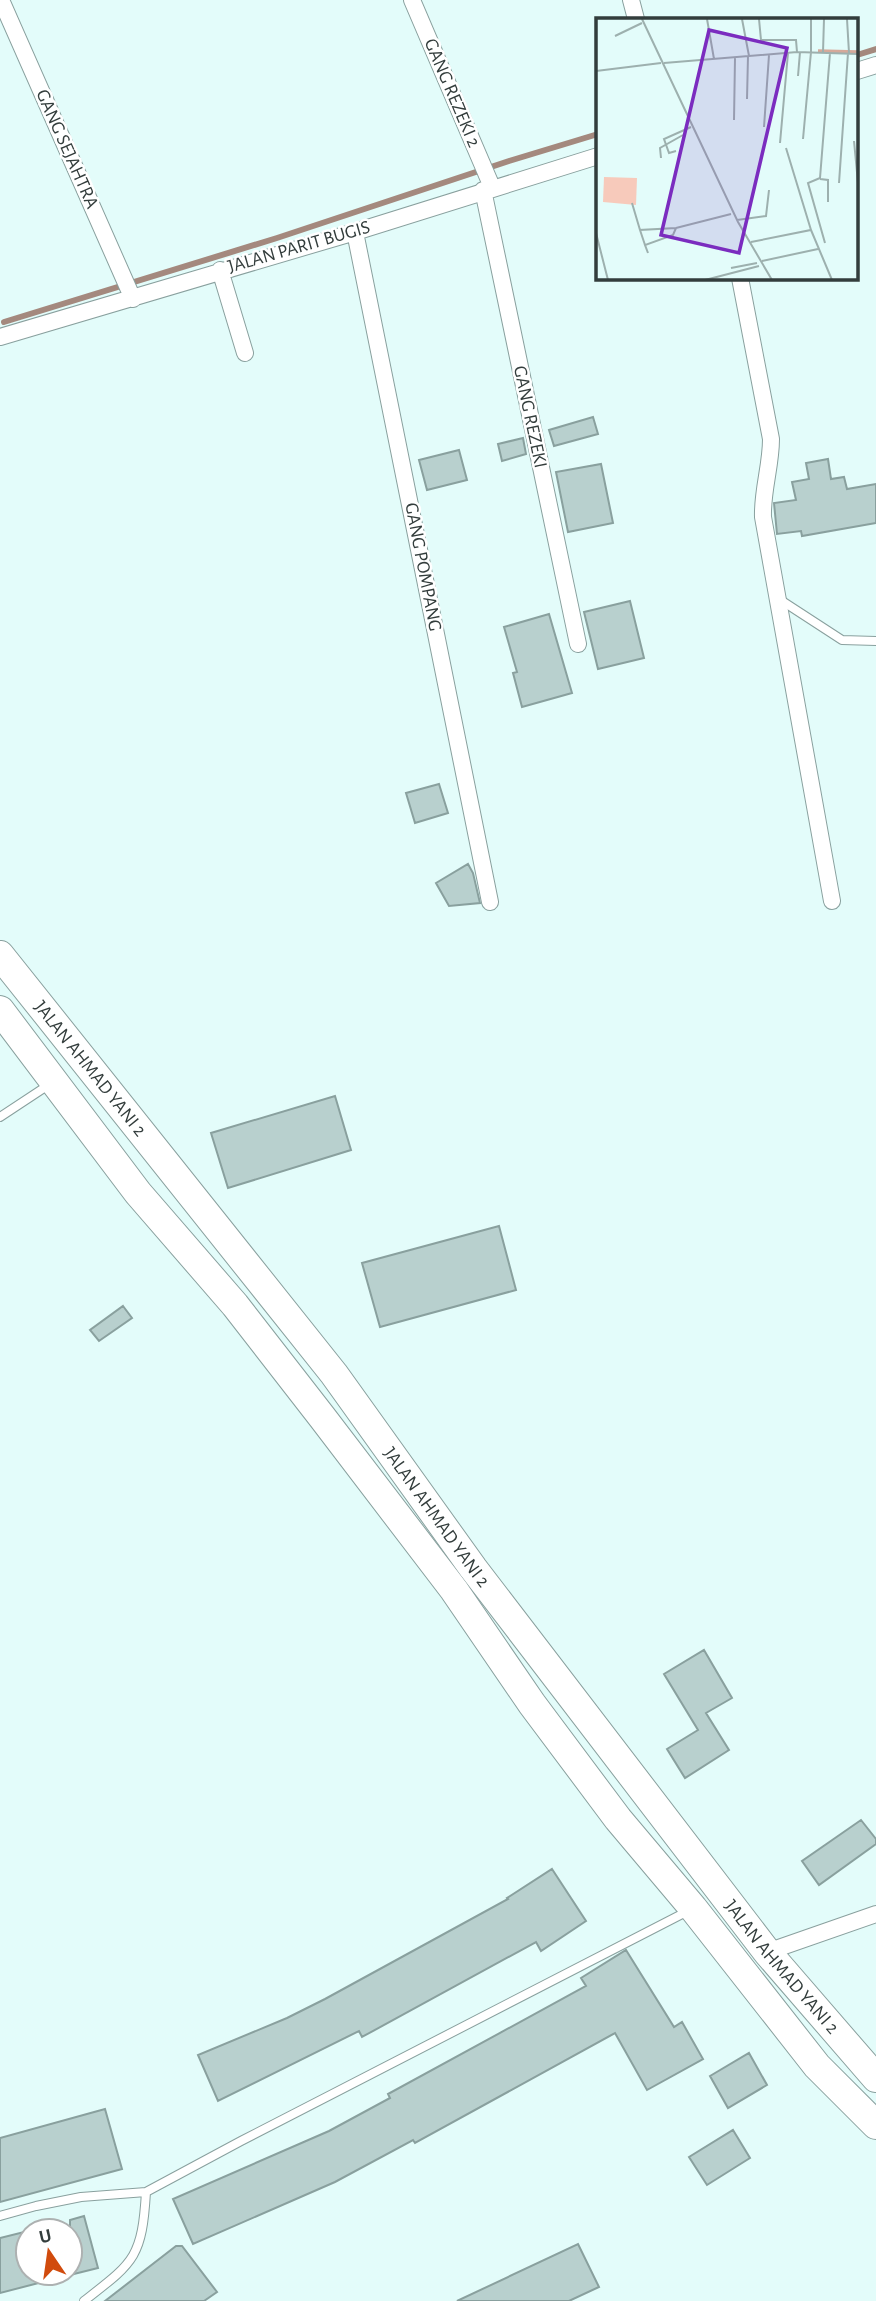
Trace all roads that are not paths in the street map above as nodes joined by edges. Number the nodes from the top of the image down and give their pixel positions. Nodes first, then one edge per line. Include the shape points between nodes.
1 (1, 0) edge
2 (412, 0) edge
3 (631, 0) edge
4 (636, 18) edge
5 (876, 65) edge
6 (858, 71) edge
7 (596, 157) edge
8 (487, 188) junction
9 (355, 232) junction
10 (220, 270) junction
11 (740, 280) edge
12 (133, 299) junction
13 (0, 337) edge
14 (245, 354) dead end
15 (777, 597) junction
16 (876, 641) edge
17 (578, 644) dead end
18 (832, 901) dead end
19 (490, 902) dead end
20 (0, 954) edge
21 (0, 1010) edge
22 (54, 1081) junction
23 (0, 1117) edge
24 (693, 1908) junction
25 (876, 1914) edge
26 (767, 1952) junction
27 (876, 2078) edge
28 (876, 2125) edge
29 (146, 2192) junction
30 (0, 2216) edge
31 (84, 2301) edge

1 - 12 street, GANG SEJAHTRA
2 - 8 street, GANG REZEKI 2
3 - 4 street
5 - 6 street
7 - 8 street, JALAN PARIT BUGIS
8 - 9 street, JALAN PARIT BUGIS
8 - 17 street, GANG REZEKI
9 - 10 street, JALAN PARIT BUGIS
9 - 19 street, GANG POMPANG
10 - 12 street, JALAN PARIT BUGIS
10 - 14 street
11 - 15 street via 771,439 762,517
12 - 13 street, JALAN PARIT BUGIS
15 - 16 lane via 842,640
15 - 18 street
20 - 26 highway, JALAN AHMAD YANI 2 via 334,1374 473,1568
21 - 22 highway, JALAN AHMAD YANI 2
22 - 23 lane
22 - 24 highway, JALAN AHMAD YANI 2 via 138,1193 243,1315 454,1590 531,1704 618,1819
24 - 28 highway, JALAN AHMAD YANI 2 via 817,2066
24 - 29 lane
25 - 26 street
26 - 27 highway, JALAN AHMAD YANI 2
29 - 30 lane via 81,2197
29 - 31 lane via 144,2223 132,2260

